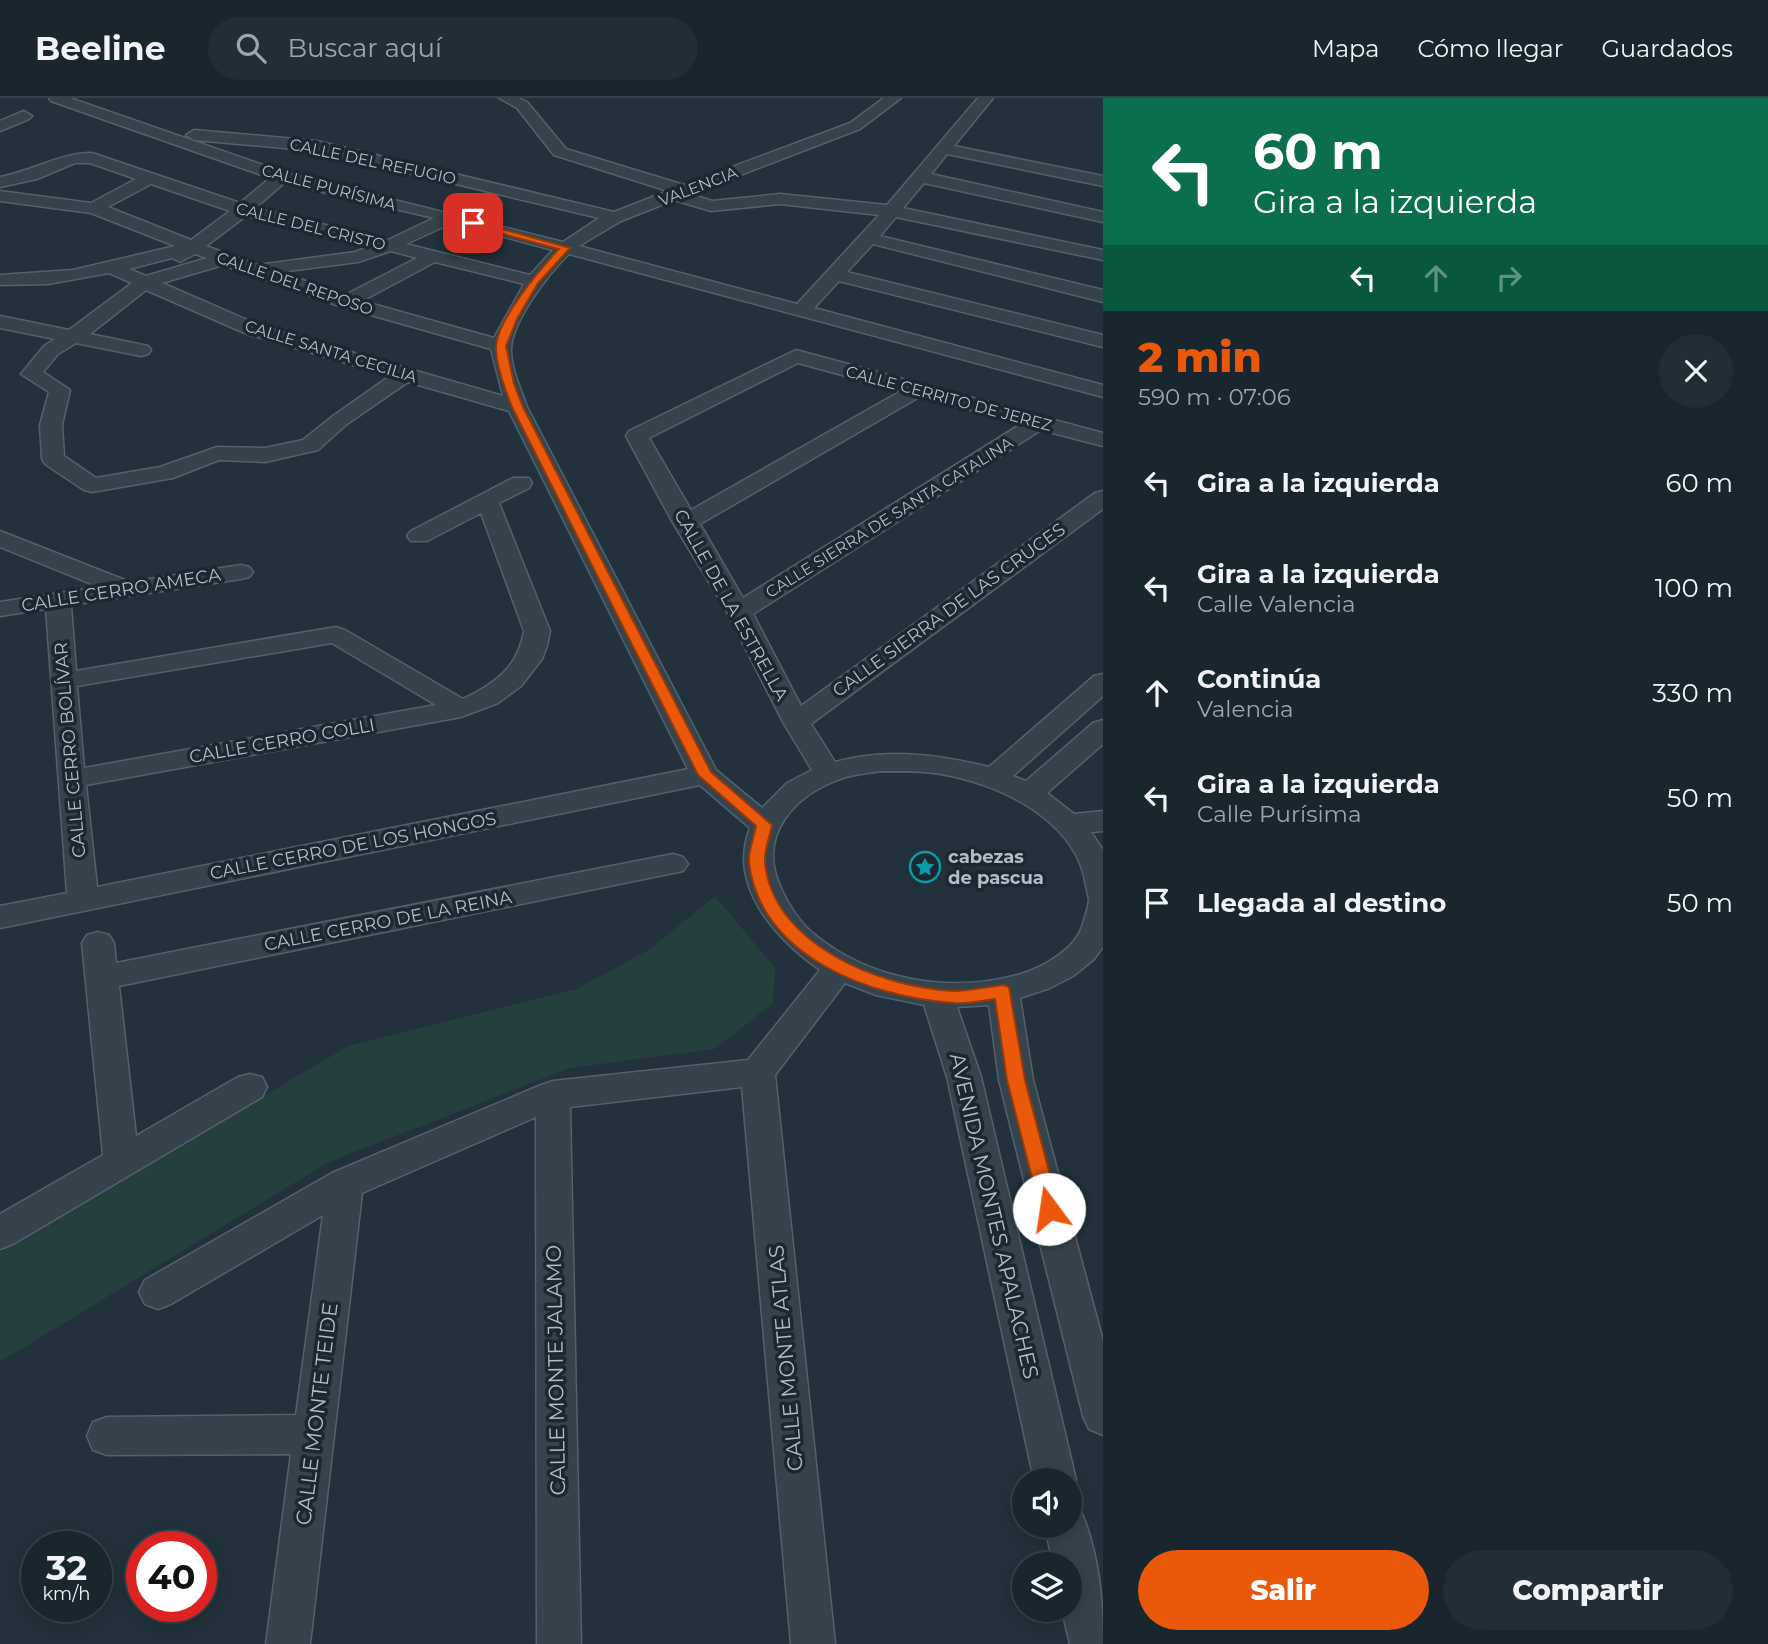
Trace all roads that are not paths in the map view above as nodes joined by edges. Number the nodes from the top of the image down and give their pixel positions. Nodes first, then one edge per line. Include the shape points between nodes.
1 (56, 98) edge
2 (506, 98) edge
3 (894, 98) edge
4 (986, 98) edge
5 (24, 116) dead end
6 (0, 126) edge
7 (169, 137) junction
8 (944, 149) junction
9 (281, 177) junction
10 (920, 177) junction
11 (149, 178) junction
12 (1103, 181) edge
13 (0, 182) edge
14 (683, 193) junction
15 (0, 196) edge
16 (94, 208) junction
17 (243, 210) junction
18 (892, 211) junction
19 (450, 217) junction
20 (615, 217) junction
21 (1103, 217) edge
22 (869, 237) junction
23 (389, 246) junction
24 (193, 247) junction
25 (565, 248) junction
26 (1103, 256) edge
27 (432, 257) junction
28 (224, 259) junction
29 (110, 267) junction
30 (257, 270) junction
31 (834, 274) junction
32 (0, 280) edge
33 (23, 281) junction
34 (143, 283) junction
35 (528, 291) junction
36 (1103, 296) edge
37 (346, 302) junction
38 (801, 310) junction
39 (0, 311) edge
40 (0, 323) edge
41 (74, 337) junction
42 (1103, 341) edge
43 (501, 346) junction
44 (141, 350) dead end
45 (406, 374) junction
46 (919, 389) junction
47 (1103, 391) edge
48 (517, 407) junction
49 (1039, 422) junction
50 (637, 436) joint
51 (1103, 440) edge
52 (521, 483) dead end
53 (1103, 498) edge
54 (487, 500) junction
55 (685, 523) junction
56 (419, 536) dead end
57 (0, 538) edge
58 (241, 572) dead end
59 (126, 589) junction
60 (58, 599) junction
61 (0, 609) edge
62 (739, 612) junction
63 (63, 681) junction
64 (1103, 682) edge
65 (461, 709) junction
66 (796, 722) junction
67 (1103, 729) edge
68 (827, 772) junction
69 (705, 775) junction
70 (994, 778) junction
71 (71, 779) junction
72 (1029, 794) junction
73 (1103, 821) edge
74 (1069, 824) junction
75 (764, 825) junction
76 (1099, 861) edge
77 (673, 863) dead end
78 (1103, 897) edge
79 (83, 901) junction
80 (1103, 904) edge
81 (0, 917) edge
82 (98, 943) dead end
83 (839, 968) junction
84 (102, 978) junction
85 (1003, 992) junction
86 (937, 995) junction
87 (758, 1072) junction
88 (250, 1087) dead end
89 (553, 1095) junction
90 (121, 1163) junction
91 (345, 1184) junction
92 (0, 1233) edge
93 (158, 1292) dead end
94 (1103, 1416) edge
95 (314, 1434) junction
96 (107, 1436) dead end
97 (1052, 1468) edge
98 (1069, 1538) edge
99 (288, 1644) edge
100 (559, 1644) edge
101 (813, 1644) edge
102 (1092, 1644) edge

1 - 7 street, CALLE PURÍSIMA
2 - 14 street via 522,105 560,152
3 - 14 street, VALENCIA via 855,126
4 - 8 street
5 - 6 street
7 - 9 street, CALLE PURÍSIMA
7 - 20 street, CALLE DEL REFUGIO via 195,135 317,146
8 - 10 street
8 - 12 street
9 - 17 street
9 - 19 street, CALLE PURÍSIMA
10 - 18 street
10 - 21 street
11 - 13 street, CALLE DEL CRISTO via 92,158 73,158 32,176
11 - 16 street
11 - 17 street, CALLE DEL CRISTO
14 - 18 street via 711,206 780,199
14 - 20 street, VALENCIA
15 - 16 street, CALLE DEL REPOSO
16 - 24 street, CALLE DEL REPOSO
17 - 23 street, CALLE DEL CRISTO
17 - 24 street
18 - 22 street
18 - 26 street
19 - 23 street
19 - 25 street, CALLE PURÍSIMA
20 - 25 street, VALENCIA
22 - 31 street
22 - 36 street
23 - 27 street, CALLE DEL CRISTO
23 - 30 street via 336,261
24 - 28 street, CALLE DEL REPOSO
24 - 29 street
24 - 34 street
25 - 35 street, VALENCIA
25 - 38 street, CALLE PURÍSIMA
27 - 35 street, CALLE DEL CRISTO
27 - 37 street
28 - 30 street, CALLE DEL REPOSO
28 - 34 street
29 - 33 street
29 - 34 street, CALLE SANTA CECILIA
30 - 37 street, CALLE DEL REPOSO
31 - 38 street
31 - 42 street
32 - 33 street
33 - 39 street
34 - 41 street
34 - 45 street, CALLE SANTA CECILIA via 254,330
35 - 43 street, VALENCIA
37 - 43 street, CALLE DEL REPOSO
38 - 47 street, CALLE PURÍSIMA
40 - 41 street
41 - 44 street
41 - 45 street via 51,350 31,374 60,390 51,425 53,458 92,485 165,473 217,453 265,455 310,445
43 - 48 street
45 - 48 street, CALLE SANTA CECILIA
46 - 49 street, CALLE CERRITO DE JEREZ
46 - 50 street, CALLE CERRITO DE JEREZ via 796,356
46 - 55 street
48 - 69 street
49 - 51 street, CALLE CERRITO DE JEREZ
49 - 62 street, CALLE SIERRA DE SANTA CATALINA
50 - 55 street, CALLE DE LA ESTRELLA
52 - 54 street
53 - 66 street, CALLE SIERRA DE LAS CRUCES
54 - 56 street
54 - 65 street, CALLE CERRO COLLI via 537,631 536,651 511,683 492,697
55 - 62 street, CALLE DE LA ESTRELLA
57 - 59 street
58 - 59 street, CALLE CERRO AMECA
59 - 60 street, CALLE CERRO AMECA
60 - 61 street, CALLE CERRO AMECA
60 - 63 street, CALLE CERRO BOLÍVAR
62 - 66 street, CALLE DE LA ESTRELLA
63 - 65 street via 336,635
63 - 71 street, CALLE CERRO BOLÍVAR
64 - 70 street
65 - 71 street, CALLE CERRO COLLI
66 - 68 street, CALLE DE LA ESTRELLA
67 - 72 street
68 - 70 street via 874,761 927,761
68 - 75 street via 789,794
69 - 75 street
69 - 79 street, CALLE CERRO DE LOS HONGOS
70 - 72 street
71 - 79 street, CALLE CERRO BOLÍVAR
72 - 74 street
73 - 74 street
74 - 76 street
75 - 83 street via 756,860 766,899 794,936
76 - 78 street
77 - 84 street, CALLE CERRO DE LA REINA
79 - 81 street, CALLE CERRO DE LOS HONGOS
80 - 85 street via 1093,938 1062,970
82 - 84 street
83 - 86 street via 895,989
83 - 87 street
84 - 90 street
85 - 86 street
85 - 94 street via 1016,1080
86 - 97 street, AVENIDA MONTES APALACHES via 964,1077
87 - 89 street
87 - 101 street, CALLE MONTE ATLAS
88 - 90 street
89 - 91 street
89 - 100 street, CALLE MONTE JALAMO
90 - 92 street
91 - 93 street
91 - 95 street, CALLE MONTE TEIDE
95 - 96 street
95 - 99 street, CALLE MONTE TEIDE
98 - 102 street

